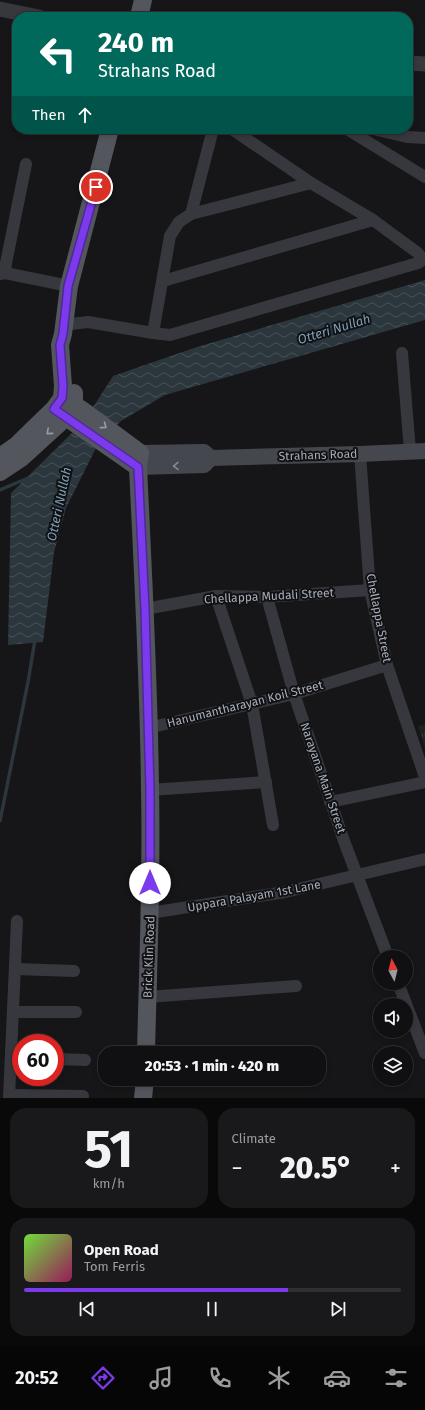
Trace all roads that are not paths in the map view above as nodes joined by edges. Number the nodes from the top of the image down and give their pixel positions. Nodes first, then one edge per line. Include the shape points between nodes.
1 (143, 0) edge
2 (0, 9) edge
3 (15, 12) edge
4 (140, 12) edge
5 (413, 63) edge
6 (425, 64) edge
7 (109, 134) edge
8 (212, 134) edge
9 (239, 134) edge
10 (355, 134) edge
11 (394, 134) edge
12 (425, 138) edge
13 (26, 164) dead end
14 (425, 177) edge
15 (311, 183) junction
16 (191, 214) junction
17 (374, 220) junction
18 (3, 274) edge
19 (163, 281) junction
20 (68, 286) junction
21 (153, 333) junction
22 (64, 337) junction
23 (402, 353) dead end
24 (68, 410) junction
25 (418, 451) edge
26 (360, 454) junction
27 (0, 457) edge
28 (139, 460) junction
29 (0, 472) edge
30 (370, 590) junction
31 (216, 596) junction
32 (267, 597) junction
33 (145, 609) junction
34 (387, 665) junction
35 (294, 694) junction
36 (252, 704) junction
37 (148, 728) junction
38 (425, 777) edge
39 (266, 782) junction
40 (425, 782) edge
41 (150, 790) junction
42 (330, 802) junction
43 (273, 825) dead end
44 (425, 859) edge
45 (357, 876) junction
46 (150, 914) junction
47 (17, 921) dead end
48 (385, 950) edge
49 (16, 969) junction
50 (74, 971) dead end
51 (296, 986) dead end
52 (401, 990) edge
53 (147, 997) junction
54 (13, 1012) junction
55 (76, 1012) dead end
56 (14, 1034) edge
57 (146, 1046) edge
58 (425, 1053) edge
59 (64, 1059) edge
60 (85, 1060) dead end
61 (12, 1083) edge
62 (144, 1086) edge
63 (10, 1096) edge
64 (83, 1096) dead end
65 (143, 1098) edge

1 - 4 main road
2 - 3 street
5 - 6 street
7 - 20 main road
8 - 16 street
9 - 15 street
10 - 14 street
11 - 12 street
13 - 18 street
15 - 16 street
15 - 17 street
16 - 19 street via 179,222 170,236
17 - 19 street
17 - 21 street via 418,253 421,261 418,264 170,335
18 - 20 street
19 - 21 street
20 - 22 main road
21 - 22 street via 88,322
22 - 24 main road via 63,386
23 - 25 street
24 - 27 main road
24 - 28 main road
24 -> 29 main road via 21,458
25 - 26 main road, Strahans Road
26 - 28 main road, Strahans Road via 211,458 204,452
26 - 30 street, Chellappa Street
28 - 33 main road, Brick Klin Road
30 - 32 street, Chellappa Mudali Street
30 - 34 street, Chellappa Street
31 - 32 street, Chellappa Mudali Street
31 - 33 street, Chellappa Mudali Street
31 - 36 street
32 - 35 street, Narayana Main Street
33 - 37 main road, Brick Klin Road
34 - 35 street, Hanumantharayan Koil Street
34 - 38 street, Chellappa Street
35 - 36 street, Hanumantharayan Koil Street
35 - 42 street, Narayana Main Street
36 - 37 street, Hanumantharayan Koil Street
36 - 39 street
37 - 41 main road, Brick Klin Road
39 - 41 street
39 - 43 street
40 - 42 street
41 - 46 main road, Brick Klin Road
42 - 45 street, Narayana Main Street
44 - 45 street, Uppara Palayam 1st Lane
45 - 46 street, Uppara Palayam 1st Lane via 285,892
45 - 48 street, Narayana Main Street
46 - 53 main road, Brick Klin Road
47 - 49 street
49 - 50 street
49 - 54 street
51 - 53 street
52 - 58 street
53 - 57 main road, Brick Klin Road
54 - 55 street
54 - 56 street
59 - 60 street
61 - 63 street
62 - 65 main road
63 - 64 street

